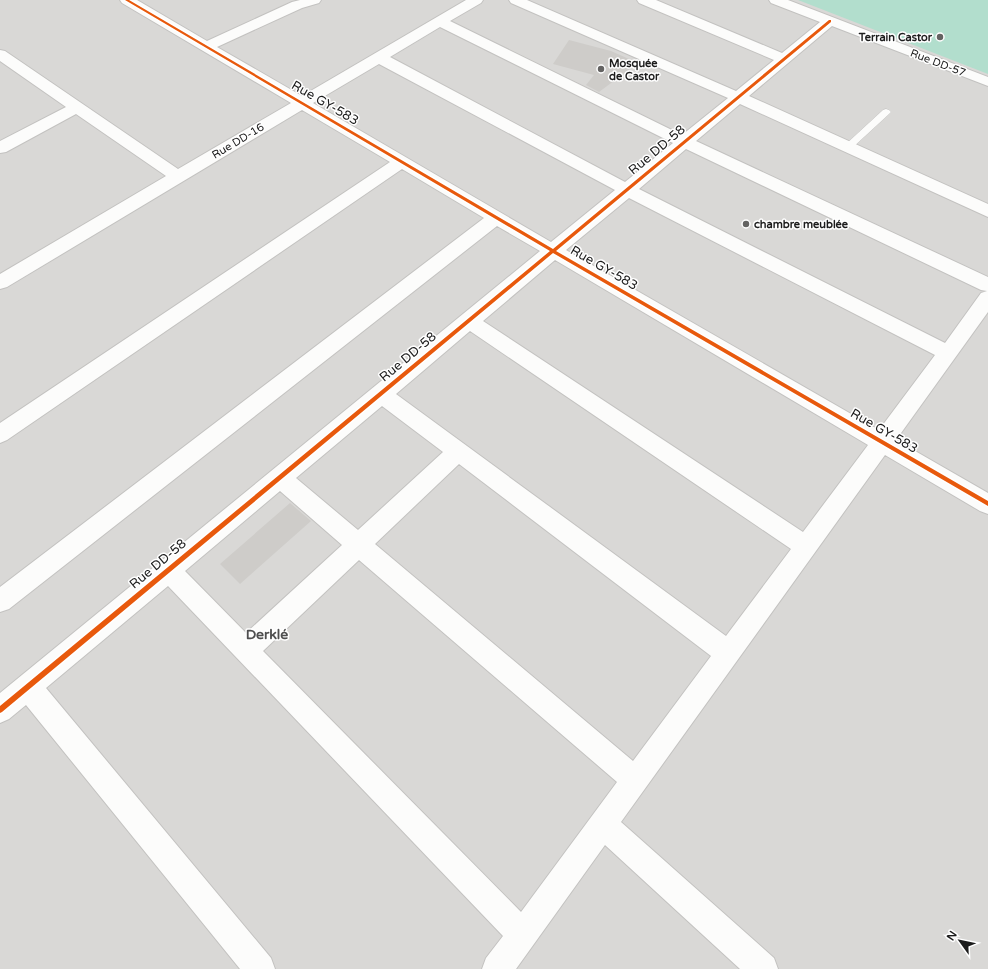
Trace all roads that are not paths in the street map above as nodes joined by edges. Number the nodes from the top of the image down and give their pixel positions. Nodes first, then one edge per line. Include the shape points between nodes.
1 (127, 0) edge
2 (314, 0) edge
3 (476, 0) edge
4 (516, 0) edge
5 (644, 0) edge
6 (776, 0) edge
7 (295, 3) edge
8 (830, 21) junction
9 (440, 22) junction
10 (206, 47) junction
11 (0, 55) edge
12 (380, 58) junction
13 (784, 58) junction
14 (988, 82) edge
15 (738, 96) junction
16 (302, 103) junction
17 (77, 107) junction
18 (886, 112) dead end
19 (684, 142) junction
20 (848, 147) junction
21 (0, 148) edge
22 (402, 162) junction
23 (178, 177) junction
24 (627, 190) junction
25 (988, 211) edge
26 (496, 218) junction
27 (553, 251) junction
28 (0, 282) edge
29 (988, 285) edge
30 (988, 298) edge
31 (469, 321) junction
32 (948, 353) junction
33 (381, 394) junction
34 (0, 434) edge
35 (882, 443) junction
36 (458, 452) junction
37 (280, 478) junction
38 (988, 504) edge
39 (359, 545) junction
40 (806, 547) junction
41 (168, 570) junction
42 (0, 601) edge
43 (246, 650) junction
44 (728, 653) junction
45 (28, 687) junction
46 (0, 710) edge
47 (635, 780) junction
48 (604, 824) junction
49 (522, 935) junction
50 (260, 969) edge
51 (497, 969) edge
52 (763, 969) edge

1 - 10 street, Rue GY-583
2 - 7 street
3 - 9 street, Rue DD-16
4 - 15 street
5 - 13 street
6 - 8 street, Rue DD-57
7 - 10 street
8 - 13 street, Rue DD-58
8 - 14 street, Rue DD-57
9 - 12 street, Rue DD-16
9 - 19 street
10 - 16 street, Rue GY-583
11 - 17 street
12 - 16 street, Rue DD-16
12 - 24 street
13 - 15 street, Rue DD-58
15 - 19 street, Rue DD-58
15 - 20 street
16 - 22 street, Rue GY-583
16 - 23 street, Rue DD-16
17 - 21 street
17 - 23 street
18 - 20 lane
19 - 24 street, Rue DD-58
19 - 29 street
20 - 25 street
22 - 26 street, Rue GY-583
22 - 34 street
23 - 28 street, Rue DD-16
24 - 27 street, Rue DD-58
24 - 32 street
26 - 27 street, Rue GY-583
26 - 42 street
27 - 31 street, Rue DD-58
27 - 35 street, Rue GY-583
30 - 32 street
31 - 33 street, Rue DD-58
31 - 40 street
32 - 35 street
33 - 36 street
33 - 37 street, Rue DD-58
35 - 38 street, Rue GY-583
35 - 40 street
36 - 39 street
36 - 44 street
37 - 39 street
37 - 41 street, Rue DD-58
39 - 43 street
39 - 47 street
40 - 44 street
41 - 43 street
41 - 45 street, Rue DD-58
43 - 49 street
44 - 47 street
45 - 46 street, Rue DD-58
45 - 50 street
47 - 48 street
48 - 49 street
48 - 52 street
49 - 51 street

